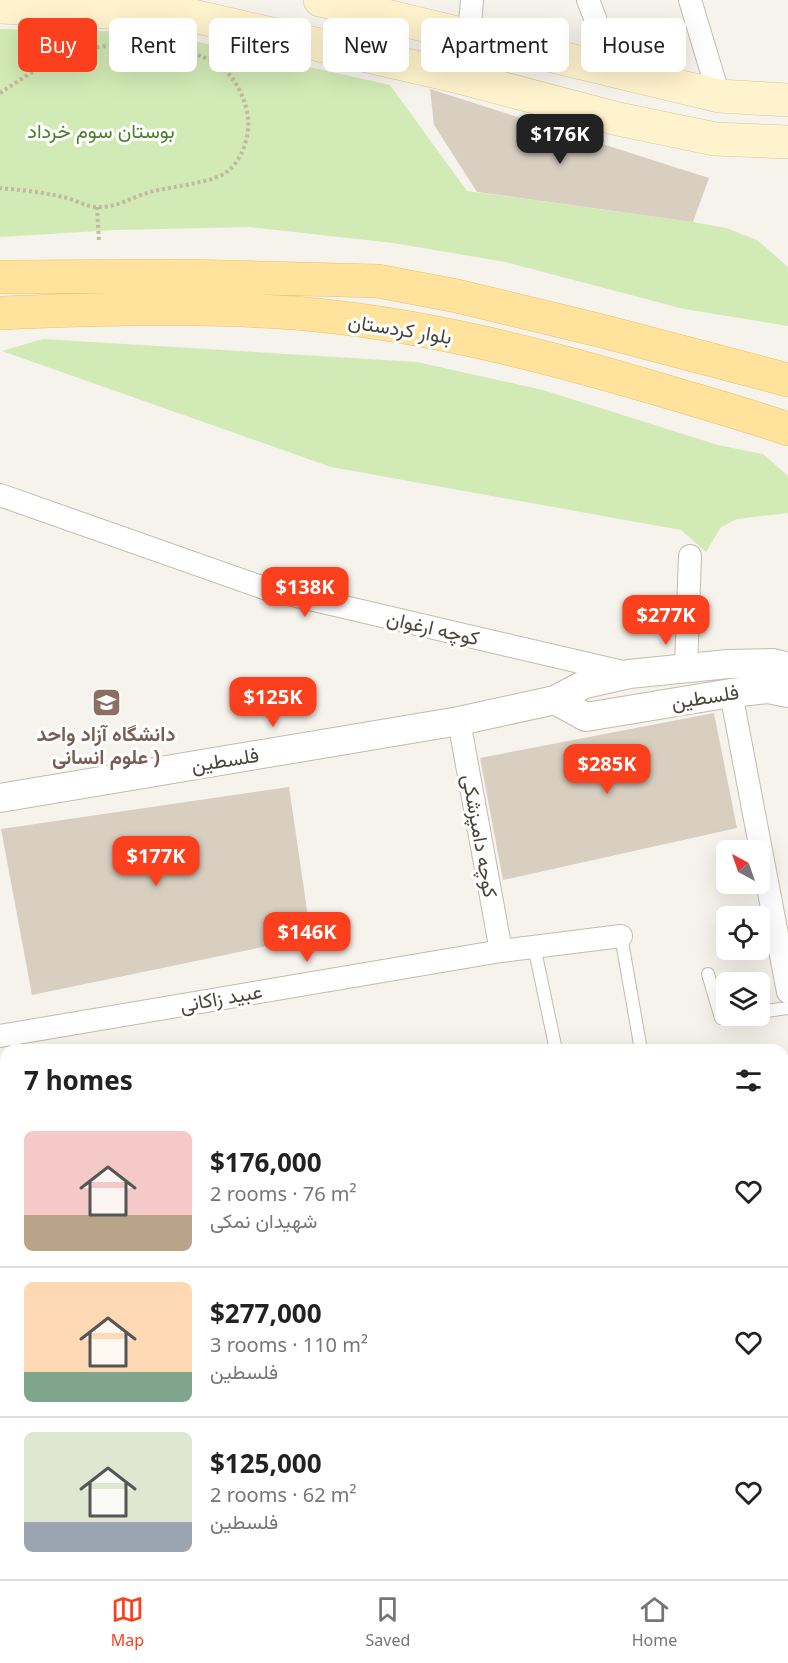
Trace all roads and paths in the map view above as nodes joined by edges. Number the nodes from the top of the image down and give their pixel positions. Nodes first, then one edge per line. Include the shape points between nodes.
1 (320, 0) edge
2 (472, 0) edge
3 (693, 1) edge
4 (0, 7) edge
5 (470, 18) edge
6 (421, 24) edge
7 (569, 60) edge
8 (0, 93) edge
9 (719, 96) junction
10 (788, 99) edge
11 (788, 142) edge
12 (0, 188) edge
13 (98, 207) junction
14 (99, 242) dead end
15 (0, 277) edge
16 (0, 313) edge
17 (784, 377) edge
18 (776, 425) edge
19 (788, 442) edge
20 (0, 495) edge
21 (690, 556) dead end
22 (686, 667) junction
23 (788, 667) edge
24 (629, 674) junction
25 (731, 693) junction
26 (788, 693) edge
27 (555, 700) junction
28 (459, 721) junction
29 (0, 798) edge
30 (621, 936) joint
31 (534, 946) junction
32 (501, 951) junction
33 (708, 974) dead end
34 (788, 992) edge
35 (716, 1001) edge
36 (788, 1008) edge
37 (770, 1010) edge
38 (0, 1036) edge
39 (555, 1044) edge
40 (640, 1044) edge

1 - 6 main road
2 - 5 street
3 - 9 street
4 - 11 main road via 193,16 459,77 618,119 715,139
7 - 9 main road
8 - 13 path via 69,54 111,46 156,46 194,53 222,67 246,106 250,131 228,171
9 - 10 main road
12 - 13 path via 63,197
13 - 14 path
15 - 17 main road, بلوار کردستان via 378,281 468,299
16 - 18 main road, بلوار کردستان via 204,310 295,313 382,325 456,337 587,368
18 - 19 street
20 - 24 street, کوچه ارغوان via 267,588
21 - 22 street
22 - 23 street, فلسطین via 773,663
22 - 24 street, فلسطین
24 - 27 street, فلسطین via 585,684
25 - 26 street, فلسطین via 768,689
25 - 27 street, فلسطین via 586,717
25 - 34 street
27 - 28 street, فلسطین
28 - 29 street, فلسطین
28 - 32 street, کوچه دامپزشکی
30 - 31 street, عبید زاکانی
30 - 40 lane
31 - 32 street, عبید زاکانی
31 - 39 lane
32 - 38 street, عبید زاکانی
33 - 35 lane
36 - 37 lane

